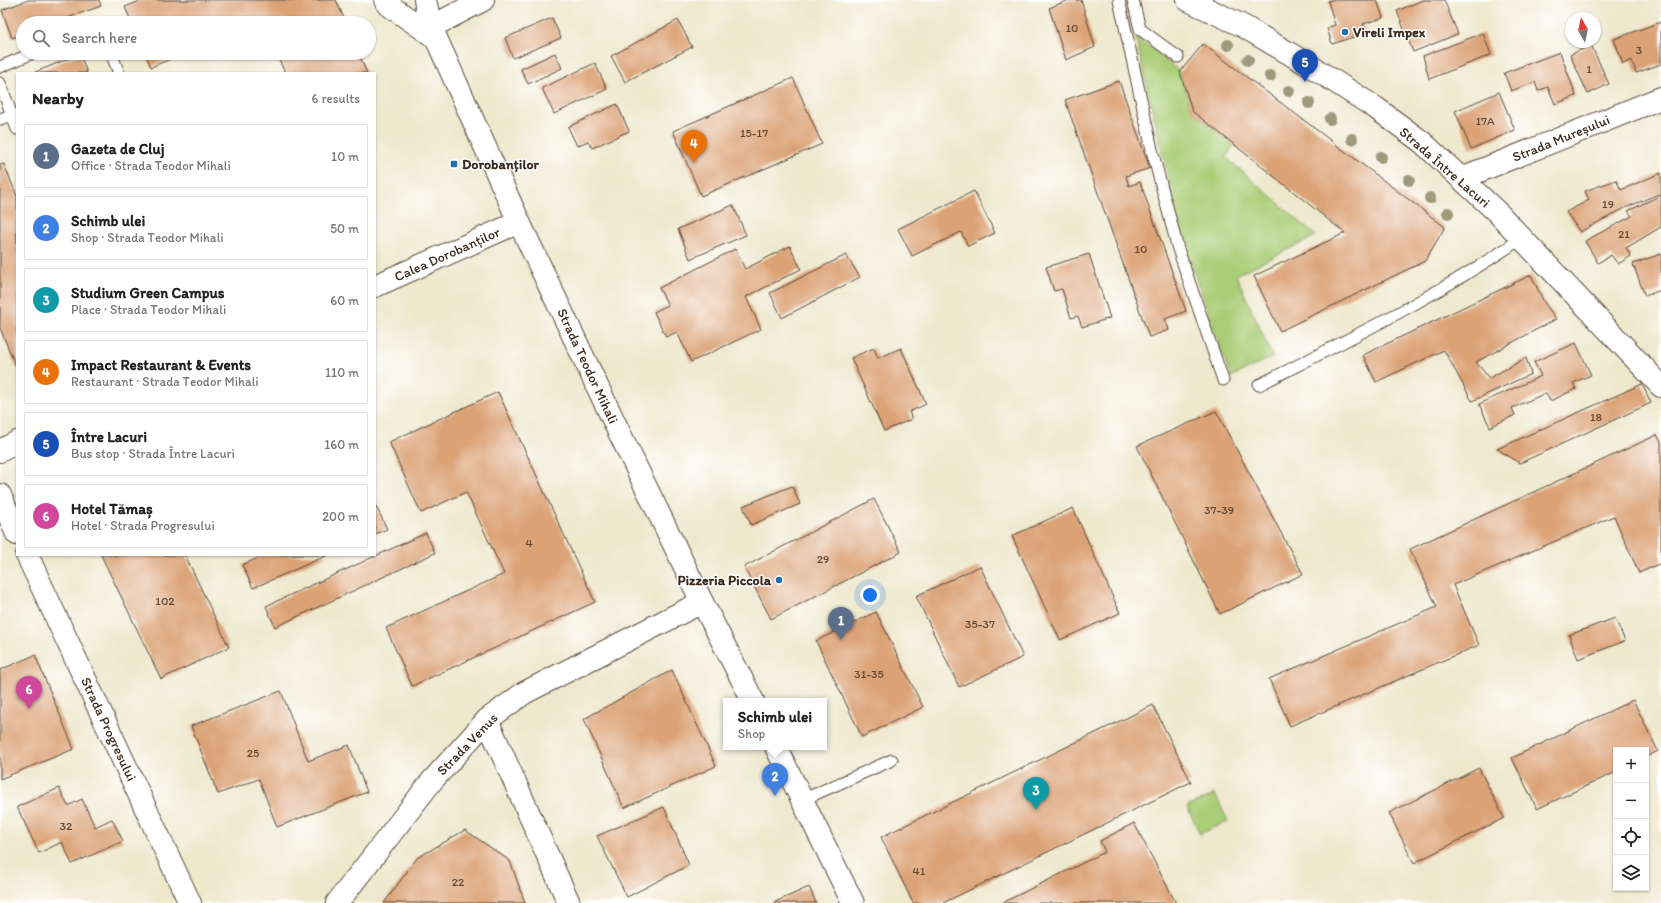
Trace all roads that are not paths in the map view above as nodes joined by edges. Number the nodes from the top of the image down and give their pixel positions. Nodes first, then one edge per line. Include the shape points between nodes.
1 (385, 0) edge
2 (406, 0) edge
3 (425, 0) edge
4 (483, 0) edge
5 (1119, 0) edge
6 (1133, 0) edge
7 (1188, 0) edge
8 (433, 33) junction
9 (1178, 57) dead end
10 (16, 60) edge
11 (114, 60) edge
12 (0, 67) edge
13 (119, 72) edge
14 (0, 83) edge
15 (1661, 98) edge
16 (12, 115) junction
17 (0, 120) edge
18 (16, 126) edge
19 (1462, 178) junction
20 (519, 222) junction
21 (1522, 238) junction
22 (376, 286) edge
23 (1223, 380) dead end
24 (1259, 385) dead end
25 (1661, 386) edge
26 (16, 443) edge
27 (0, 451) edge
28 (0, 495) edge
29 (16, 532) edge
30 (27, 556) edge
31 (702, 602) junction
32 (751, 698) edge
33 (487, 720) junction
34 (777, 750) edge
35 (892, 760) dead end
36 (802, 800) junction
37 (190, 903) edge
38 (337, 903) edge
39 (569, 903) edge
40 (853, 903) edge

1 - 8 street via 390,6
2 - 8 street
3 - 8 street
4 - 8 street
5 - 23 lane via 1153,154 1178,250
6 - 9 lane via 1140,30
7 - 19 street, Strada Între Lacuri via 1243,26 1376,108 1422,142
8 - 20 street, Strada Teodor Mihali
10 - 12 lane
11 - 13 lane
14 - 16 lane
15 - 19 street, Strada Mureșului
16 - 17 lane
16 - 18 lane
19 - 21 street, Strada Între Lacuri
20 - 22 street, Calea Dorobanților
20 - 31 street, Strada Teodor Mihali
21 - 24 lane via 1418,304
21 - 25 street, Strada Între Lacuri
26 - 27 street
28 - 29 street
30 - 37 street, Strada Progresului
31 - 32 street, Strada Teodor Mihali
31 - 33 street, Strada Venus via 524,693
33 - 38 street, Strada Venus via 431,782
33 - 39 street
34 - 36 street
35 - 36 lane
36 - 40 street

